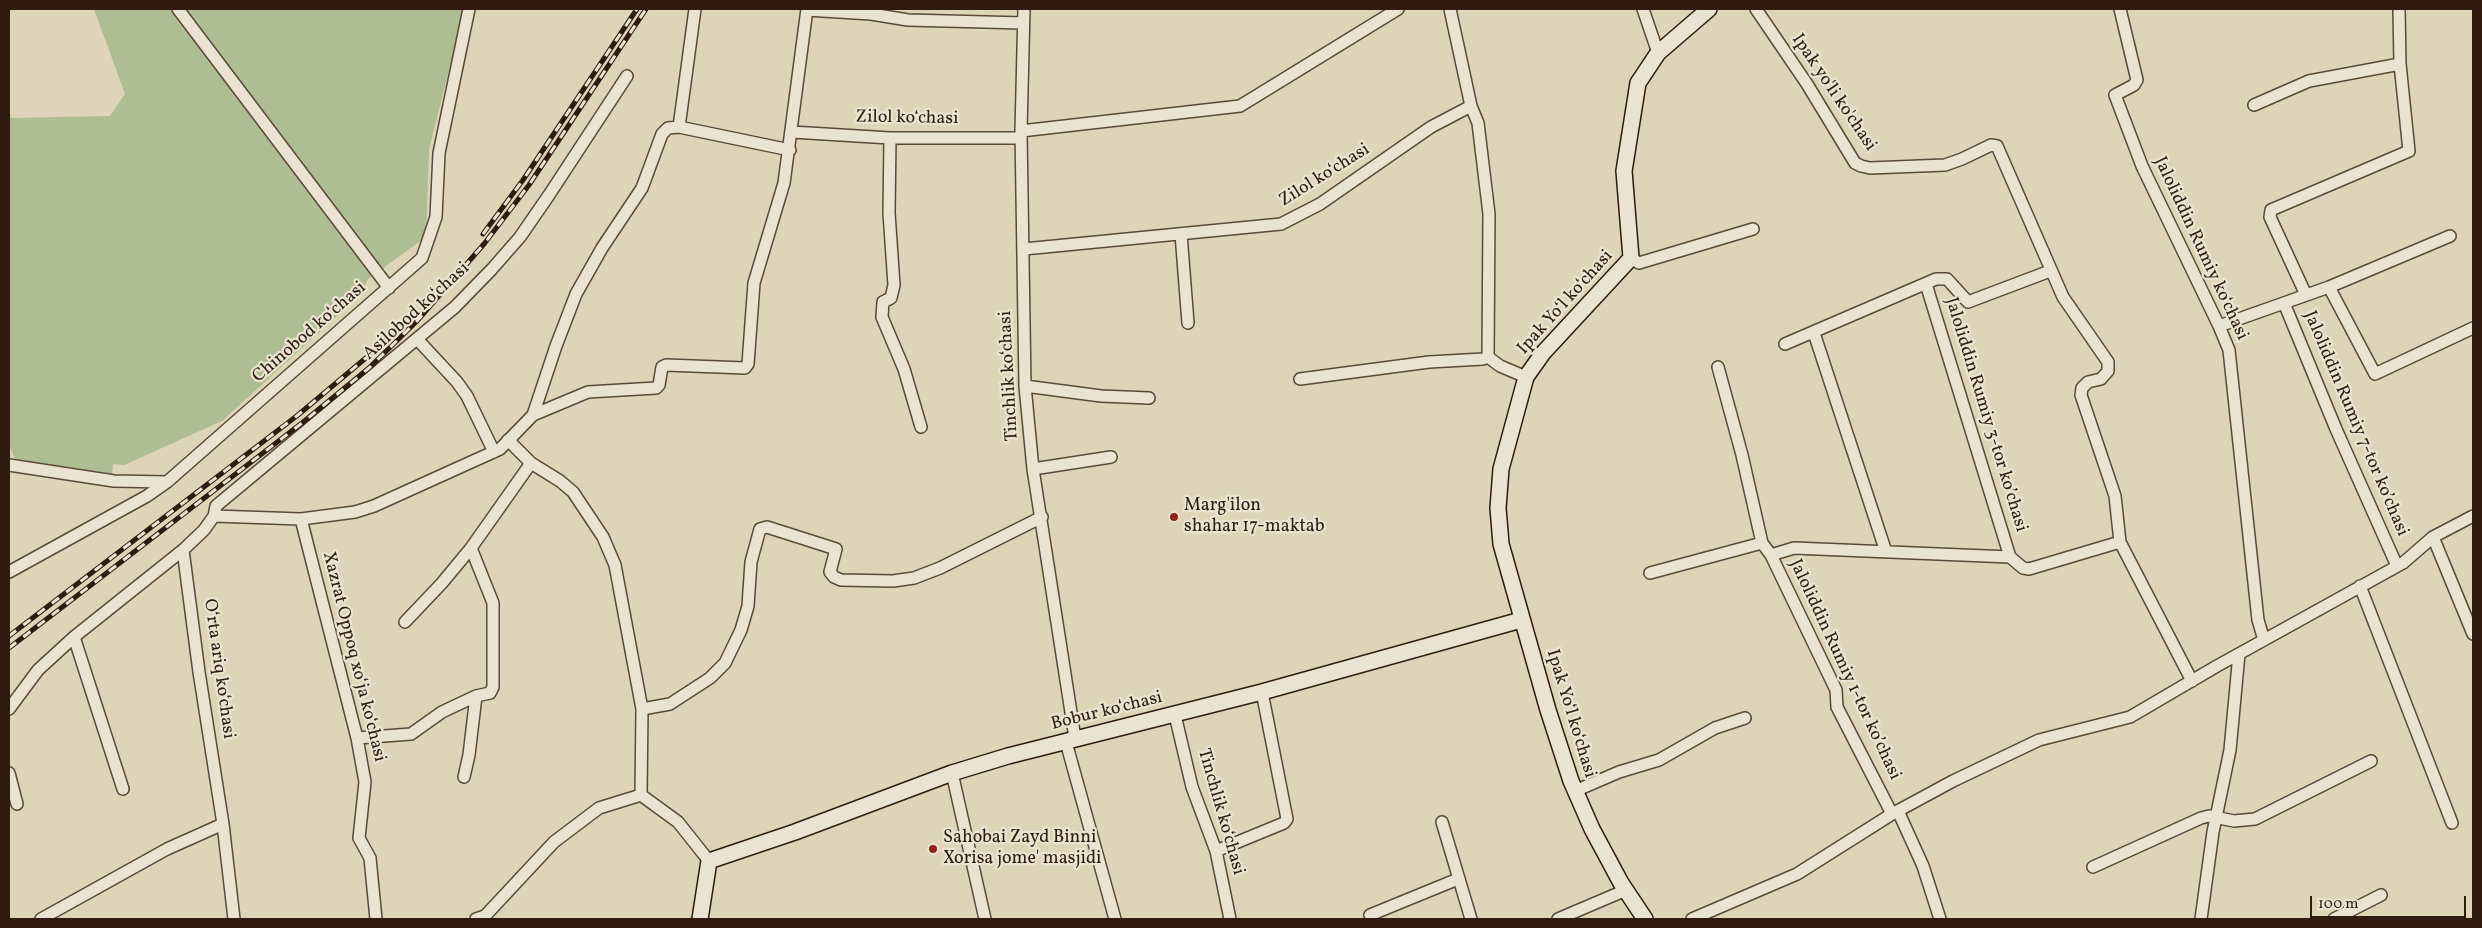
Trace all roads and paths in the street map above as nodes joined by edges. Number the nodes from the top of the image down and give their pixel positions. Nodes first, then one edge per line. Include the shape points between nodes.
1 (178, 9) edge
2 (469, 9) edge
3 (695, 9) edge
4 (807, 9) edge
5 (1024, 9) edge
6 (1398, 9) edge
7 (1450, 9) edge
8 (1643, 9) edge
9 (1709, 9) edge
10 (1756, 9) edge
11 (2120, 9) edge
12 (2399, 9) edge
13 (1023, 24) junction
14 (1658, 53) junction
15 (2400, 64) junction
16 (626, 76) dead end
17 (1471, 106) junction
18 (2254, 106) dead end
19 (679, 127) junction
20 (792, 132) junction
21 (1021, 135) junction
22 (890, 138) junction
23 (790, 150) junction
24 (1753, 229) dead end
25 (1181, 234) junction
26 (2450, 236) dead end
27 (1024, 249) junction
28 (1631, 258) junction
29 (2050, 271) junction
30 (1926, 284) junction
31 (2329, 287) junction
32 (388, 288) junction
33 (2306, 295) junction
34 (2284, 303) junction
35 (1188, 323) dead end
36 (2220, 326) junction
37 (2473, 328) edge
38 (1814, 333) junction
39 (417, 340) junction
40 (1785, 344) dead end
41 (1488, 357) junction
42 (1718, 367) dead end
43 (1526, 377) junction
44 (1300, 379) dead end
45 (1025, 386) junction
46 (1149, 398) dead end
47 (533, 415) junction
48 (922, 427) dead end
49 (508, 440) junction
50 (494, 452) junction
51 (1111, 457) dead end
52 (531, 463) junction
53 (9, 464) edge
54 (1033, 469) junction
55 (167, 482) junction
56 (214, 516) junction
57 (2473, 516) edge
58 (1042, 517) junction
59 (302, 520) junction
60 (2433, 537) junction
61 (2120, 542) junction
62 (1762, 543) junction
63 (471, 548) junction
64 (183, 550) junction
65 (1886, 552) junction
66 (1770, 555) junction
67 (2010, 557) junction
68 (2397, 566) junction
69 (9, 572) edge
70 (1650, 573) dead end
71 (2360, 586) junction
72 (1522, 620) junction
73 (405, 622) dead end
74 (2473, 634) edge
75 (74, 637) junction
76 (2264, 640) junction
77 (2239, 654) junction
78 (2192, 681) junction
79 (1262, 692) junction
80 (476, 696) junction
81 (9, 709) edge
82 (642, 709) junction
83 (1175, 715) junction
84 (1745, 718) dead end
85 (357, 738) junction
86 (1070, 740) junction
87 (2371, 761) dead end
88 (9, 773) edge
89 (952, 773) junction
90 (464, 777) dead end
91 (123, 788) dead end
92 (1575, 791) junction
93 (641, 795) junction
94 (17, 804) dead end
95 (1895, 813) junction
96 (2217, 818) junction
97 (1442, 822) dead end
98 (2452, 823) dead end
99 (223, 824) junction
100 (1216, 851) junction
101 (709, 861) junction
102 (2093, 867) dead end
103 (1458, 879) junction
104 (1626, 890) junction
105 (2381, 895) dead end
106 (1370, 915) dead end
107 (40, 919) edge
108 (234, 919) edge
109 (376, 919) edge
110 (476, 919) edge
111 (700, 919) edge
112 (984, 919) edge
113 (1115, 919) edge
114 (1230, 919) edge
115 (1471, 919) edge
116 (1558, 919) edge
117 (1645, 919) edge
118 (1692, 919) edge
119 (1940, 919) edge
120 (2201, 919) edge
121 (2334, 919) edge

1 - 32 street
2 - 32 street, Chinobod koʻchasi via 439,153 436,216 422,258
3 - 19 street
4 - 13 street via 908,20
4 - 20 street
5 - 13 street, Tinchlik koʻchasi
6 - 21 street, Zilol ko‘chasi via 1240,106
7 - 17 street
8 - 14 street
9 - 14 street, Ipak Yoʻl koʻchasi
10 - 29 street, Ipak yo'li ko'chasi via 1855,163 1870,168 1945,165 1991,145 1997,146
11 - 36 street, Jaloliddin Rumiy koʻchasi via 2137,80 2115,96 2142,166
12 - 15 street
13 - 21 street, Tinchlik koʻchasi
14 - 28 street, Ipak Yoʻl koʻchasi via 1638,83 1624,171
15 - 18 street via 2309,81
15 - 33 street via 2409,151 2271,210 2270,216
16 - 39 street, Asilobod koʻchasi via 520,237 455,308
17 - 25 street, Zilol ko‘chasi via 1431,127 1320,204 1281,224
17 - 41 street via 1478,123 1489,214
19 - 23 street
19 - 47 street via 668,128 662,134 642,188 576,294
20 - 22 street, Zilol ko‘chasi
20 - 23 street
21 - 22 street, Zilol ko‘chasi
21 - 27 street, Tinchlik koʻchasi
22 - 48 street via 889,213 894,285 891,298 883,302 882,318 904,369
23 - 47 street via 784,183 754,283 748,364 745,368 666,365 662,367 656,388 588,392
24 - 28 street via 1639,263
25 - 27 street, Zilol ko‘chasi
25 - 35 street
26 - 31 street
27 - 45 street, Tinchlik koʻchasi
28 - 43 street, Ipak Yoʻl koʻchasi via 1543,353
29 - 30 street, Jaloliddin Rumiy 3-tor koʼchasi via 1968,302 1947,279 1936,279
29 - 61 street via 2063,297 2108,362 2108,372 2101,379 2088,382 2081,395 2115,496
30 - 38 street, Jaloliddin Rumiy 3-tor koʼchasi
30 - 67 street, Jaloliddin Rumiy 3-tor koʼchasi
31 - 33 street
31 - 37 street via 2376,374
32 - 55 street, Chinobod koʻchasi
33 - 34 street
34 - 36 street, Jaloliddin Rumiy 7-tor koʼchasi
34 - 68 street, Jaloliddin Rumiy 7-tor koʼchasi
36 - 76 street, Jaloliddin Rumiy koʻchasi via 2228,350 2258,620
38 - 40 street, Jaloliddin Rumiy 3-tor koʼchasi
38 - 65 street
39 - 50 street via 466,396
39 - 56 street, Asilobod koʻchasi via 216,506
41 - 43 street
41 - 44 street
42 - 62 street, Jaloliddin Rumiy 1-tor koʼchasi
43 - 72 street, Ipak Yoʻl koʻchasi via 1501,469 1498,508 1501,544
45 - 46 street via 1101,396
45 - 54 street, Tinchlik koʻchasi
47 - 49 street
49 - 50 street
49 - 52 street
50 - 59 street via 374,506
51 - 54 street
52 - 63 street
52 - 82 street via 573,492 603,537 615,565
53 - 55 street via 114,482
54 - 58 street, Tinchlik koʻchasi
55 - 69 street, Chinobod koʻchasi via 148,496
56 - 59 street
56 - 64 street, Asilobod koʻchasi
57 - 60 street
58 - 82 street via 940,568 914,578 893,581 841,580 830,572 836,549 766,527 760,529 751,562 748,606 725,663 710,678 670,704
58 - 86 street, Tinchlik koʻchasi
59 - 85 street, Xazrat Oppoq xo‘ja ko‘chasi
60 - 68 street
60 - 74 street
61 - 67 street, Jaloliddin Rumiy 3-tor koʼchasi via 2029,569
61 - 78 street
62 - 66 street, Jaloliddin Rumiy 1-tor koʼchasi
62 - 70 street
63 - 73 street
63 - 80 street via 493,603 492,687 490,693
64 - 75 street
64 - 99 street, Oʻrta ariq koʻchasi
65 - 66 street, Jaloliddin Rumiy 3-tor koʼchasi via 1794,548
65 - 67 street, Jaloliddin Rumiy 3-tor koʼchasi
66 - 95 street, Jaloliddin Rumiy 1-tor koʼchasi via 1836,690 1838,707
68 - 71 street
71 - 76 street
71 - 98 street
72 - 79 street, Bobur koʻchasi
72 - 92 street, Ipak Yoʻl koʻchasi
75 - 81 street via 38,670
75 - 91 street
76 - 77 street
77 - 78 street
77 - 96 street via 2230,750
78 - 95 street via 2130,717 2039,740
79 - 83 street, Bobur koʻchasi
79 - 100 street via 1287,819
80 - 85 street via 442,712 411,734
80 - 90 street via 470,755
82 - 93 street
83 - 86 street, Bobur koʻchasi
83 - 100 street, Tinchlik koʻchasi via 1192,787
84 - 92 street via 1715,728 1659,760 1619,772
85 - 109 street, Xazrat Oppoq xo‘ja ko‘chasi via 365,782 359,838 370,858
86 - 89 street, Bobur koʻchasi
86 - 113 street, Tinchlik koʻchasi
87 - 96 street via 2255,819 2234,821
88 - 94 street
89 - 101 street, Bobur koʻchasi
89 - 112 street
92 - 104 street, Ipak Yoʻl koʻchasi
93 - 101 street via 678,822
93 - 110 street via 599,808 554,842 486,916
95 - 118 street via 1797,874
95 - 119 street via 1923,866
96 - 102 street via 2201,818
96 - 120 street
97 - 103 street
99 - 107 street via 167,849
99 - 108 street, Oʻrta ariq koʻchasi
100 - 114 street, Tinchlik koʻchasi
101 - 111 street
103 - 106 street
103 - 115 street
104 - 116 street
104 - 117 street, Ipak Yoʻl koʻchasi
105 - 121 street

